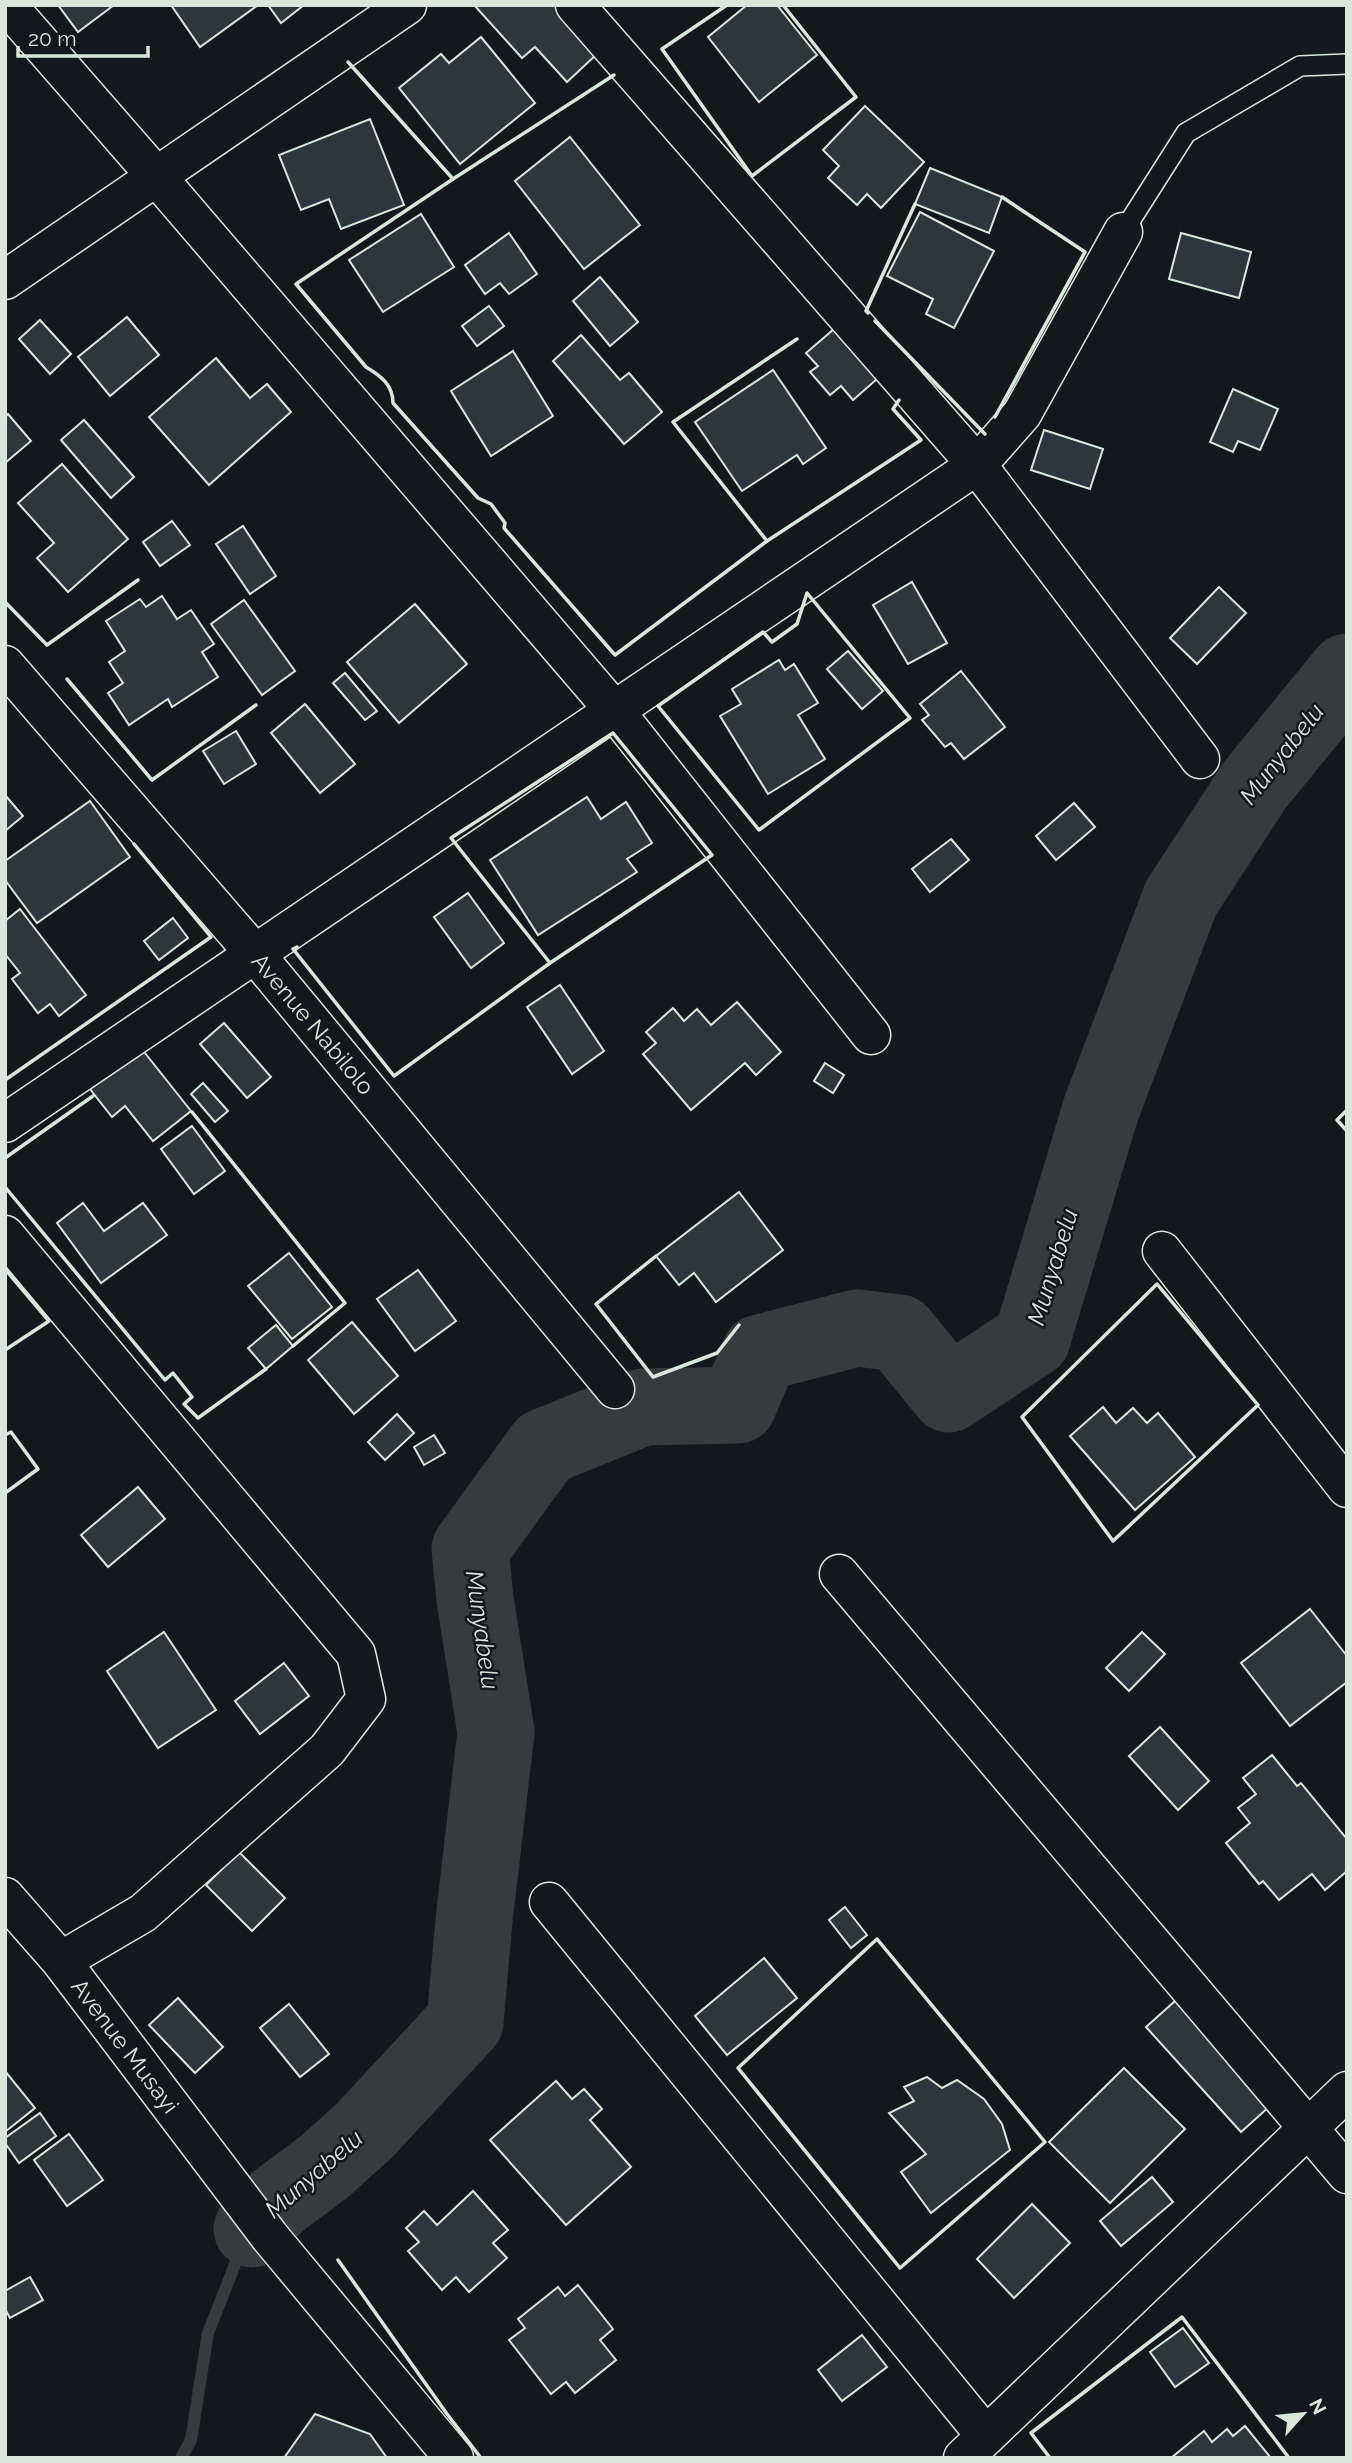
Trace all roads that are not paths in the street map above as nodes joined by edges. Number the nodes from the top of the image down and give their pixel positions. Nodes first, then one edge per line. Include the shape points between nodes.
1 (7, 5) edge
2 (407, 5) edge
3 (575, 5) edge
4 (1347, 64) edge
5 (156, 176) junction
6 (1123, 232) joint
7 (5, 280) edge
8 (976, 465) junction
9 (5, 665) edge
10 (614, 710) junction
11 (1200, 759) dead end
12 (256, 955) junction
13 (872, 1035) dead end
14 (5, 1123) edge
15 (5, 1235) edge
16 (1162, 1251) dead end
17 (615, 1389) dead end
18 (1347, 1488) edge
19 (839, 1574) dead end
20 (5, 1897) edge
21 (549, 1902) dead end
22 (61, 1961) junction
23 (1347, 2091) edge
24 (1308, 2127) junction
25 (1347, 2174) edge
26 (975, 2447) edge
27 (454, 2458) edge

1 - 5 street
2 - 5 street
3 - 8 street
4 - 6 lane via 1300,66 1186,133
5 - 7 street
5 - 10 street
6 - 8 street via 1022,414
8 - 10 street
8 - 11 street
9 - 12 street, Avenue Nabilolo
10 - 12 street
10 - 13 street
12 - 14 street
12 - 17 street, Avenue Nabilolo
15 - 22 street via 356,1654 366,1699 327,1750 143,1913
16 - 18 street
19 - 24 street
20 - 22 street, Avenue Musayi
21 - 26 street
22 - 27 street, Avenue Musayi via 270,2237
23 - 24 street
24 - 25 street
24 - 26 street

